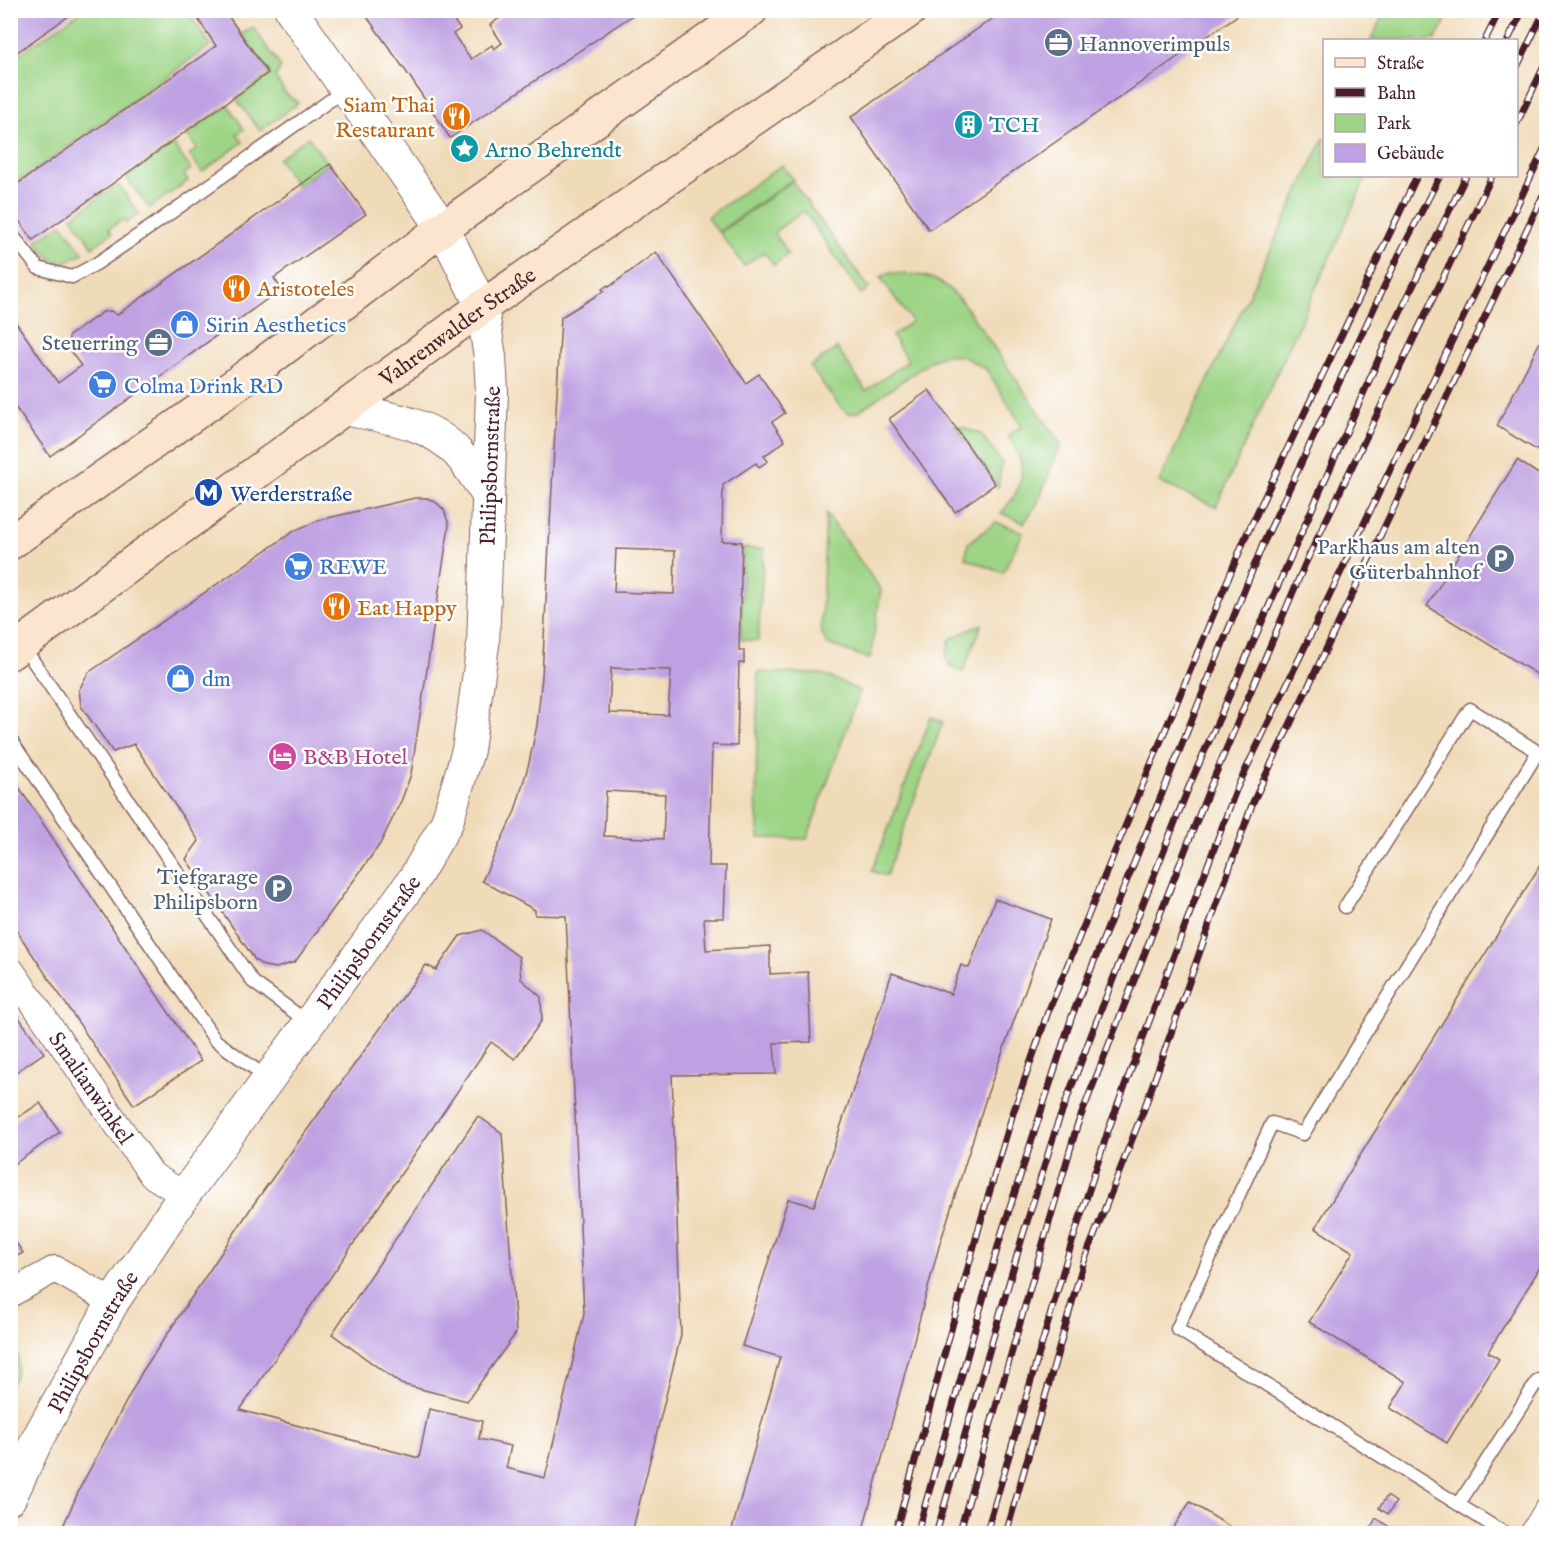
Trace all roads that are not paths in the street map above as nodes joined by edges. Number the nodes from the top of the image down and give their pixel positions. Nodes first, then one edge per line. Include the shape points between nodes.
1 (291, 10) edge
2 (751, 10) edge
3 (910, 10) edge
4 (346, 89) junction
5 (443, 228) junction
6 (10, 232) edge
7 (482, 307) junction
8 (344, 409) junction
9 (488, 495) junction
10 (10, 543) edge
11 (16, 649) edge
12 (10, 739) edge
13 (1542, 755) edge
14 (1345, 907) dead end
15 (10, 969) edge
16 (310, 1024) junction
17 (270, 1080) junction
18 (184, 1195) junction
19 (10, 1294) edge
20 (113, 1302) junction
21 (1546, 1382) edge
22 (10, 1498) edge
23 (1460, 1504) junction
24 (1546, 1512) edge
25 (1506, 1533) edge
26 (1533, 1533) edge

1 - 4 street
2 - 5 main road
3 - 7 main road, Vahrenwalder Straße
4 - 5 street
4 - 6 lane via 72,277 38,268
5 - 7 street
5 - 10 main road via 231,388
7 - 8 main road, Vahrenwalder Straße
7 - 9 street, Philipsbornstraße via 492,392
8 - 9 street via 424,429 447,442
8 - 11 main road, Vahrenwalder Straße
9 - 16 street, Philipsbornstraße via 483,645 477,701 468,750 447,822 414,879
11 - 16 lane via 253,982
12 - 17 lane via 215,1040
13 - 14 lane via 1470,709
13 - 23 lane via 1303,1134 1272,1123 1177,1329
15 - 18 street, Smalianwinkel via 152,1175
16 - 17 street, Philipsbornstraße
17 - 18 street, Philipsbornstraße
18 - 20 street, Philipsbornstraße
19 - 20 street via 55,1269
20 - 22 street, Philipsbornstraße via 38,1438
21 - 23 lane via 1545,1385 1538,1380
23 - 25 lane
24 - 26 street

